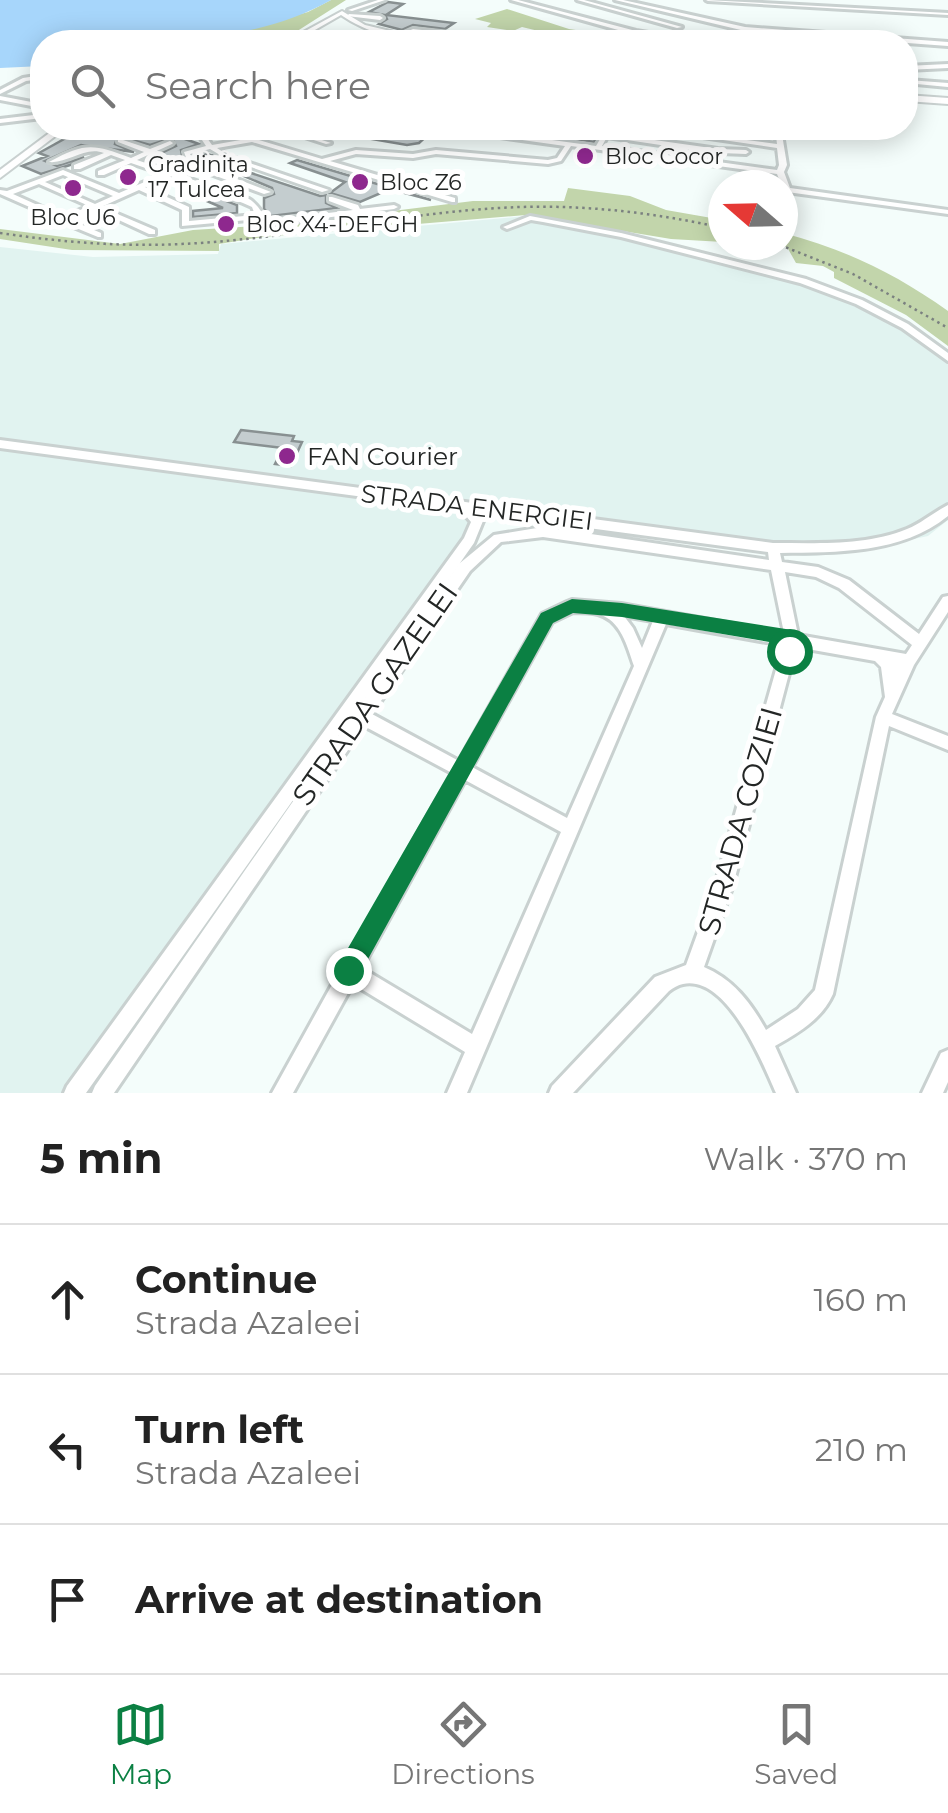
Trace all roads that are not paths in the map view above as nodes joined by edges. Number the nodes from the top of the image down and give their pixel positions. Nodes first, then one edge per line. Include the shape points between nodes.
1 (382, 0) edge
2 (514, 0) edge
3 (578, 0) edge
4 (621, 0) edge
5 (708, 0) edge
6 (812, 0) edge
7 (834, 0) edge
8 (872, 0) edge
9 (716, 1) edge
10 (768, 3) edge
11 (850, 4) junction
12 (600, 7) junction
13 (891, 8) junction
14 (346, 10) edge
15 (911, 10) junction
16 (948, 14) edge
17 (570, 15) junction
18 (380, 18) dead end
19 (692, 20) junction
20 (309, 30) edge
21 (377, 30) edge
22 (660, 30) edge
23 (666, 30) edge
24 (675, 30) edge
25 (758, 30) edge
26 (765, 30) edge
27 (918, 44) edge
28 (948, 47) edge
29 (918, 49) edge
30 (948, 66) edge
31 (918, 67) edge
32 (30, 79) edge
33 (918, 82) edge
34 (933, 84) junction
35 (948, 85) edge
36 (948, 93) edge
37 (0, 95) edge
38 (918, 99) edge
39 (948, 101) edge
40 (30, 103) edge
41 (30, 117) edge
42 (0, 121) edge
43 (45, 140) edge
44 (120, 140) dead end
45 (206, 140) edge
46 (318, 140) edge
47 (538, 140) edge
48 (602, 140) edge
49 (640, 140) edge
50 (735, 140) edge
51 (779, 140) edge
52 (170, 143) dead end
53 (569, 144) junction
54 (210, 146) junction
55 (780, 146) junction
56 (598, 148) junction
57 (150, 151) junction
58 (718, 151) junction
59 (746, 152) dead end
60 (110, 153) junction
61 (296, 154) junction
62 (131, 160) junction
63 (53, 162) dead end
64 (240, 162) junction
65 (322, 162) junction
66 (192, 164) junction
67 (715, 164) junction
68 (77, 167) dead end
69 (341, 168) junction
70 (764, 170) edge
71 (781, 170) edge
72 (101, 173) dead end
73 (172, 173) junction
74 (217, 173) junction
75 (0, 175) edge
76 (38, 181) junction
77 (312, 186) junction
78 (139, 188) junction
79 (325, 190) dead end
80 (4, 192) edge
81 (268, 192) dead end
82 (798, 192) edge
83 (118, 195) junction
84 (332, 199) dead end
85 (452, 200) dead end
86 (93, 206) junction
87 (394, 207) dead end
88 (357, 212) junction
89 (948, 212) edge
90 (260, 217) junction
91 (62, 221) junction
92 (507, 226) dead end
93 (152, 232) dead end
94 (98, 235) dead end
95 (948, 358) edge
96 (0, 444) edge
97 (461, 504) junction
98 (948, 509) edge
99 (773, 548) junction
100 (778, 568) junction
101 (948, 601) edge
102 (598, 608) junction
103 (662, 617) junction
104 (792, 638) junction
105 (921, 644) junction
106 (874, 652) junction
107 (910, 661) junction
108 (640, 664) junction
109 (889, 698) junction
110 (353, 712) junction
111 (883, 718) junction
112 (948, 744) edge
113 (460, 768) junction
114 (570, 828) junction
115 (348, 970) junction
116 (694, 972) junction
117 (764, 1042) junction
118 (476, 1048) junction
119 (948, 1060) edge
120 (74, 1093) edge
121 (102, 1093) edge
122 (282, 1093) edge
123 (458, 1093) edge
124 (559, 1093) edge
125 (786, 1093) edge
126 (932, 1093) edge

1 - 14 street
2 - 17 street
3 - 12 street
4 - 12 street
4 - 19 street
5 - 9 street
6 - 11 street
7 - 11 street
8 - 13 street
9 - 10 street
9 - 19 street
10 - 15 street
10 - 26 street
11 - 13 street
12 - 17 street
12 - 23 street
13 - 15 street
14 - 18 street
14 - 20 main road
14 - 21 main road via 358,25
15 - 16 street
17 - 22 street
19 - 24 street
19 - 25 street
27 - 28 street
28 - 29 street
30 - 31 street
32 - 37 street
33 - 34 street
34 - 35 street
34 - 36 street
37 - 40 street
38 - 39 main road
41 - 42 street
43 - 75 main road
44 - 57 street
45 - 54 street
46 - 61 street via 324,142
47 - 53 street
48 - 56 street
49 - 58 street
50 - 55 street
51 - 55 street
52 - 57 street
53 - 56 street
53 - 65 street via 552,162 441,152 356,152
54 - 61 street via 252,140
54 - 64 street
54 - 66 street via 186,153
55 - 71 street
56 - 67 street
57 - 62 street
58 - 59 street
58 - 67 street
60 - 62 street
60 - 63 street via 88,148
60 - 68 street
61 - 65 street
62 - 72 street
62 - 73 street
64 - 74 street
64 - 77 street
65 - 69 street
66 - 73 street
66 - 74 street
67 - 70 street
69 - 77 street
69 - 85 street
73 - 78 street
73 - 90 street via 255,206
74 - 81 street
76 - 80 street
76 - 83 street via 60,172
76 - 86 street
77 - 79 street
78 - 83 street
78 - 90 street via 186,209 185,224
80 - 91 street
82 - 89 street
83 - 86 street
84 - 88 street
86 - 91 street
86 - 93 street
87 - 88 street
88 - 90 street via 274,223
91 - 94 street
92 - 95 street via 530,218 622,234 804,281 905,326
96 - 97 street, STRADA ENERGIEI
97 - 99 street, STRADA ENERGIEI
97 - 110 street, STRADA GAZELEI via 476,521 470,540
98 - 99 street, STRADA ENERGIEI via 904,534 839,548
99 - 100 street, STRADA COZIEI
100 - 104 street, STRADA COZIEI
100 - 105 street, STRADA GAZELEI via 834,578
100 - 110 street, STRADA GAZELEI via 543,532 498,538 465,566
101 - 105 street
102 - 103 street
102 - 108 street via 620,618
102 - 113 street via 572,606 547,618
103 - 104 street
103 - 108 street
104 - 106 street
104 - 116 street, STRADA COZIEI
105 - 107 street
106 - 107 street
106 - 109 street via 888,665
107 - 109 street
108 - 114 street
109 - 111 street
110 - 113 street
110 - 120 street, STRADA GAZELEI
110 - 121 street, STRADA GAZELEI
111 - 112 street
111 - 117 street via 824,994 815,1009
113 - 114 street
113 - 115 street
114 - 118 street
115 - 118 street
115 - 122 street
116 - 117 street via 727,992
116 - 124 street via 662,984
117 - 125 street
118 - 123 street
119 - 126 street

